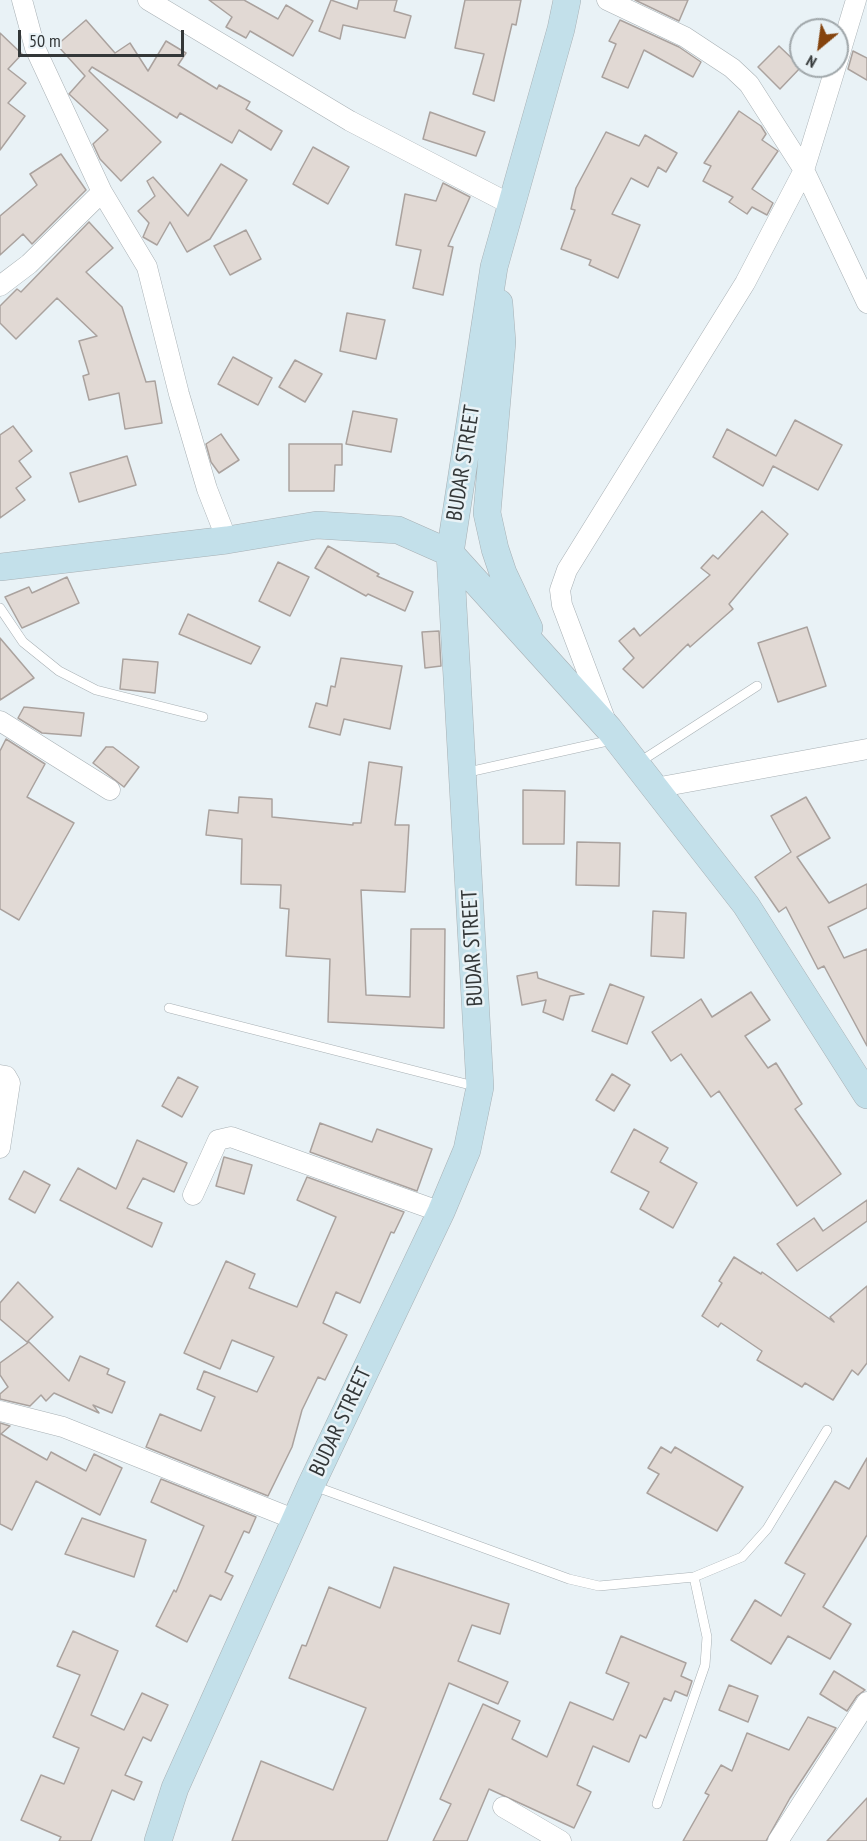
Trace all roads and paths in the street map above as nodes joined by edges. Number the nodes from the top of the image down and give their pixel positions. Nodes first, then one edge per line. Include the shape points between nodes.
1 (22, 0) edge
2 (148, 0) edge
3 (567, 0) edge
4 (607, 0) edge
5 (856, 0) edge
6 (849, 22) edge
7 (832, 78) edge
8 (804, 170) junction
9 (102, 192) junction
10 (510, 204) junction
11 (494, 267) junction
12 (0, 286) edge
13 (867, 303) edge
14 (227, 540) junction
15 (450, 553) junction
16 (0, 567) edge
17 (0, 608) edge
18 (543, 656) junction
19 (757, 686) dead end
20 (203, 717) dead end
21 (0, 721) edge
22 (613, 734) junction
23 (867, 749) edge
24 (636, 764) junction
25 (464, 773) junction
26 (656, 788) junction
27 (110, 790) dead end
28 (169, 1008) dead end
29 (0, 1075) edge
30 (480, 1087) junction
31 (866, 1093) edge
32 (0, 1148) edge
33 (193, 1195) dead end
34 (441, 1212) junction
35 (0, 1411) edge
36 (827, 1430) dead end
37 (311, 1485) junction
38 (296, 1520) junction
39 (694, 1577) junction
40 (867, 1702) edge
41 (657, 1804) dead end
42 (503, 1807) dead end
43 (158, 1841) edge
44 (561, 1841) edge
45 (778, 1841) edge

1 - 9 street via 35,48
2 - 10 street via 350,122
3 - 10 main road, BUDAR STREET
4 - 8 street via 685,37 732,68 749,84
5 - 6 street
7 - 8 street
8 - 13 street
8 - 22 street via 745,283 567,570 560,590 562,605
9 - 12 street via 29,264
9 - 14 street via 147,267 179,394 207,489
10 - 11 main road, BUDAR STREET
11 - 15 main road, BUDAR STREET
11 - 18 main road via 502,342 487,513 503,573
14 - 15 main road via 317,525 398,530
14 - 16 main road
15 - 18 main road
15 - 25 main road, BUDAR STREET
17 - 20 lane via 23,642 58,671 96,690
18 - 22 main road
19 - 24 lane
21 - 27 street
22 - 24 main road
22 - 25 lane
23 - 26 street
24 - 26 main road
25 - 30 main road, BUDAR STREET
26 - 31 main road via 746,905
28 - 30 lane
29 - 32 street via 10,1083
30 - 34 main road, BUDAR STREET via 466,1150
33 - 34 street via 218,1140 231,1137
34 - 37 main road, BUDAR STREET
35 - 38 street via 63,1427
36 - 39 lane via 767,1529 742,1557
37 - 38 main road, BUDAR STREET
37 - 39 lane via 569,1580 599,1586
38 - 43 main road, BUDAR STREET via 175,1788
39 - 41 lane via 707,1637 705,1665
40 - 45 street
42 - 44 street

